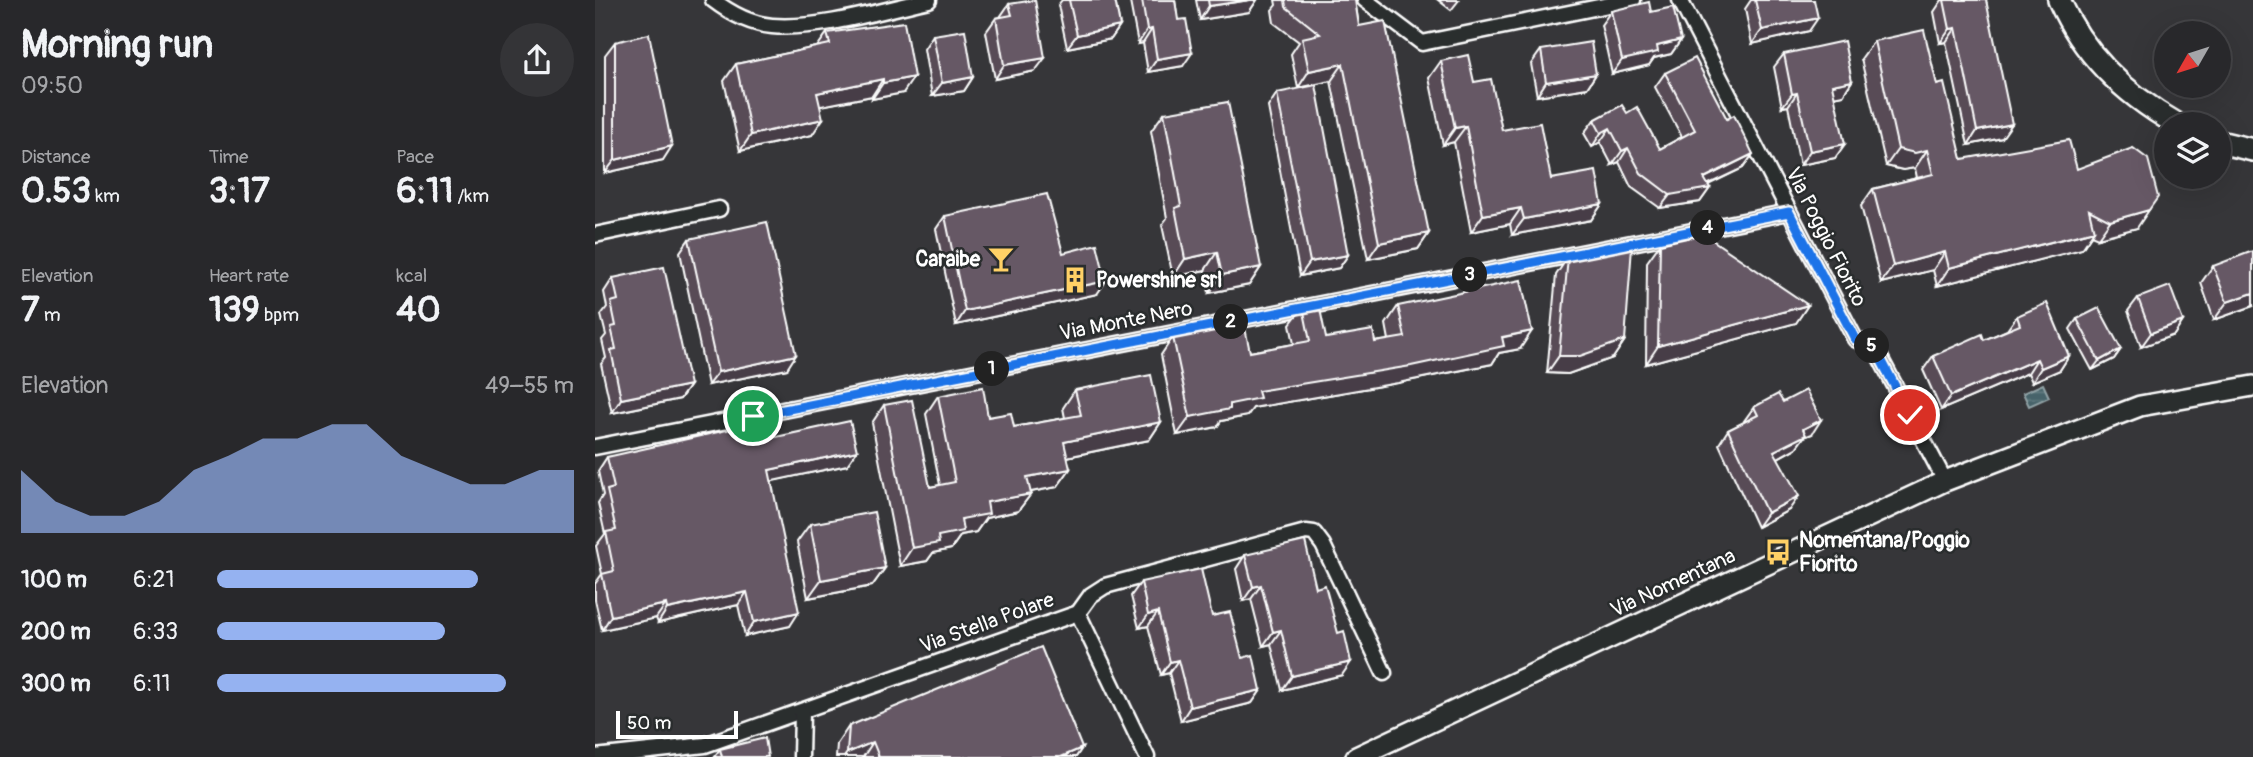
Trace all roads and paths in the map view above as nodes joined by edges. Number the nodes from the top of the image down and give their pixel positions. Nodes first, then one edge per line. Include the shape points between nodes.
1 (713, 0) edge
2 (929, 0) edge
3 (1365, 0) edge
4 (1633, 0) edge
5 (1680, 0) edge
6 (2059, 0) edge
7 (2159, 112) edge
8 (2231, 145) edge
9 (2253, 150) edge
10 (719, 209) dead end
11 (1789, 212) junction
12 (595, 235) edge
13 (2253, 386) edge
14 (595, 447) edge
15 (1945, 481) junction
16 (1077, 613) junction
17 (1384, 673) dead end
18 (802, 712) junction
19 (595, 757) edge
20 (800, 757) edge
21 (1147, 757) edge
22 (1356, 757) edge

1 - 2 street via 746,20 783,26 852,18
3 - 4 street via 1422,43
5 - 11 street, Via Poggio Fiorito
6 - 7 main road via 2099,62 2135,97
8 - 9 main road
10 - 12 street
11 - 14 street, Via Monte Nero
11 - 15 street, Via Poggio Fiorito via 1855,339 1875,348
13 - 15 street, Via Nomentana via 2140,406
15 - 22 street, Via Nomentana
16 - 17 street, Via Stella Polare via 1105,586 1310,532 1324,545
16 - 18 street, Via Stella Polare
16 - 21 street
18 - 19 street, Via Stella Polare via 705,746
18 - 20 street

